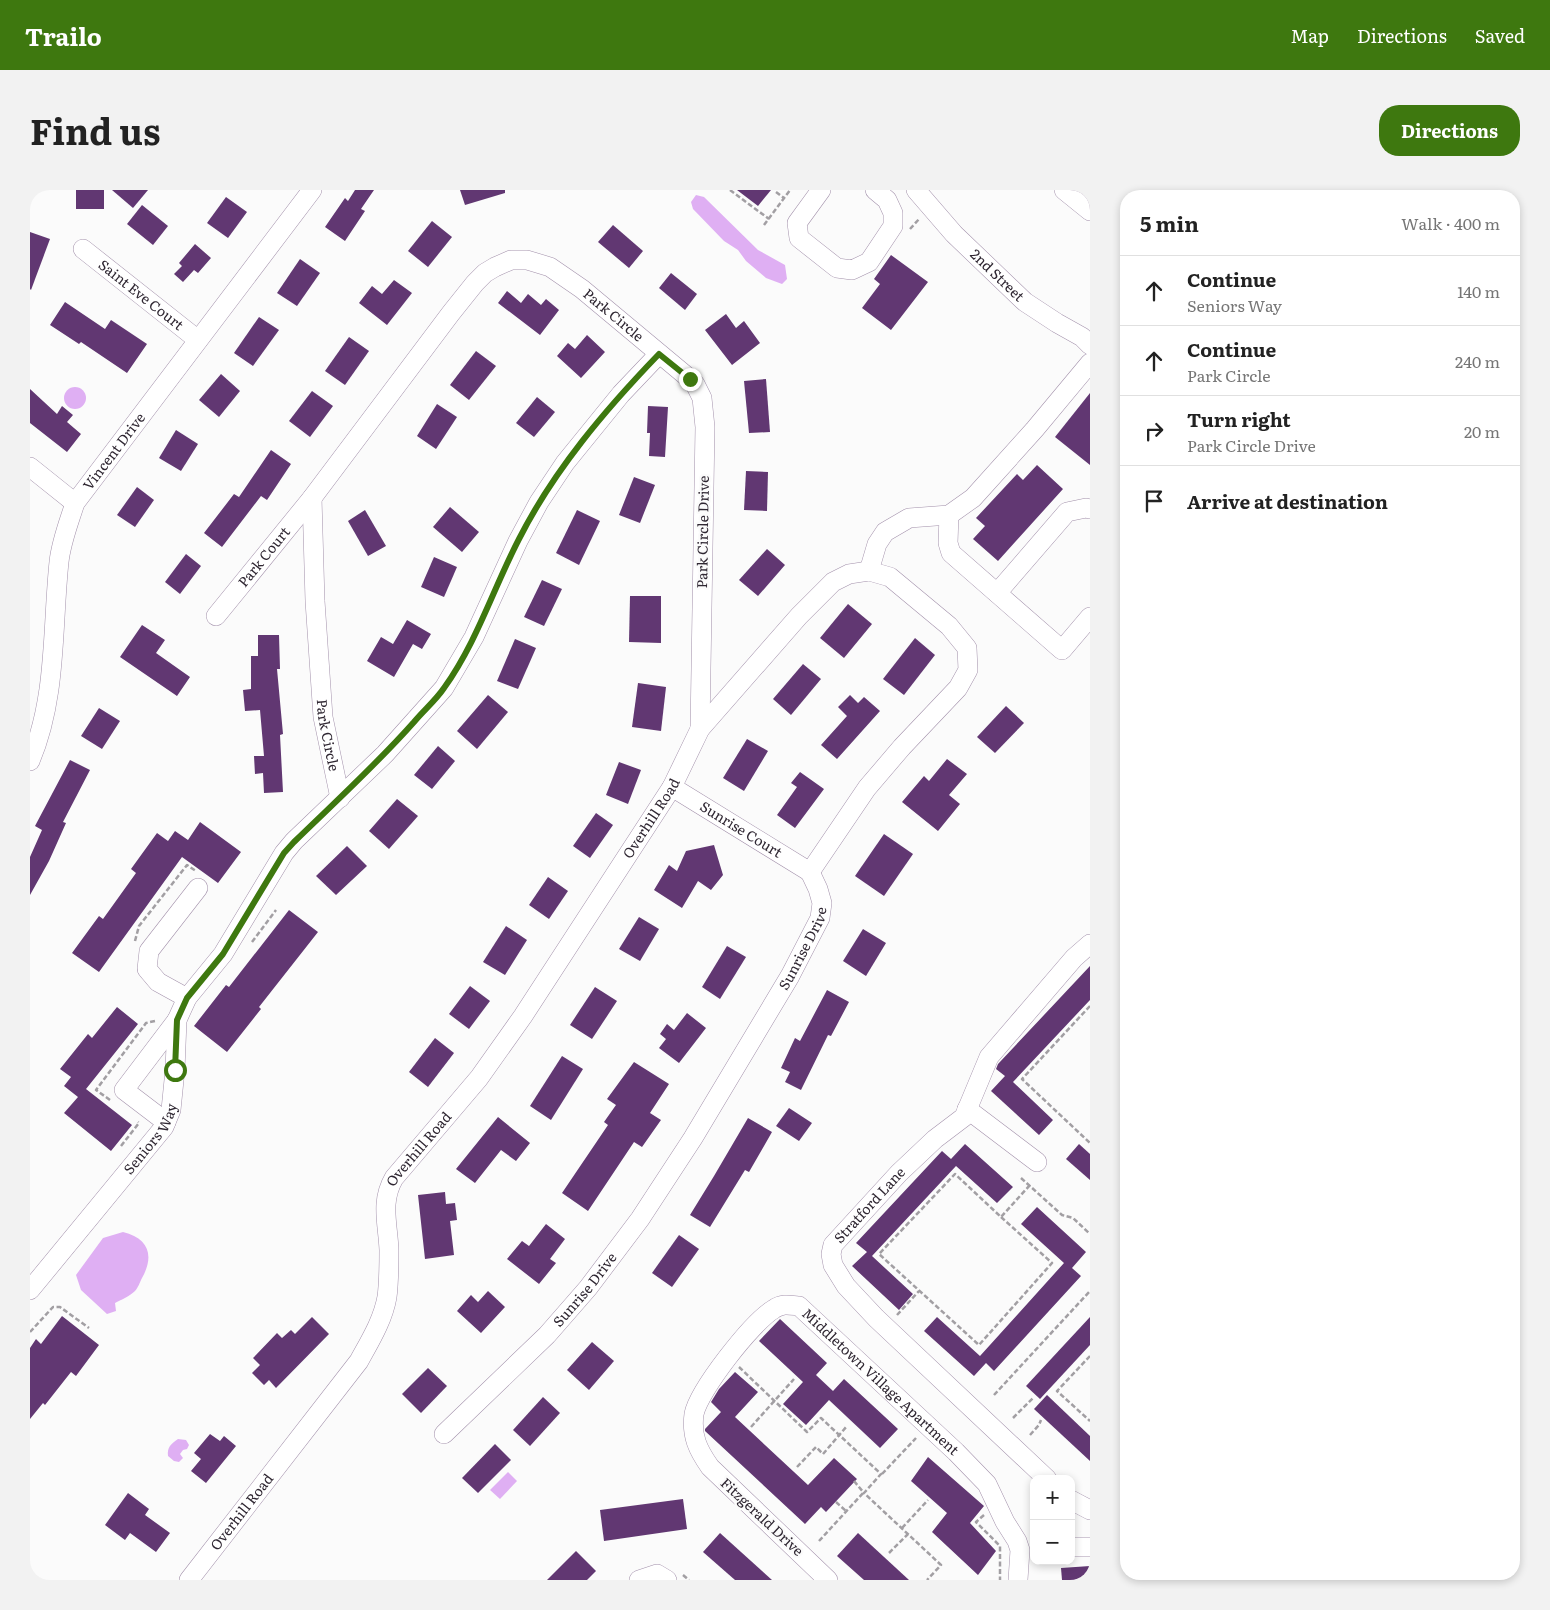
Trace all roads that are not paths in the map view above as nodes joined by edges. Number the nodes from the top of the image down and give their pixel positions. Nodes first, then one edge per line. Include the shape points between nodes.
1 (312, 190) edge
2 (821, 190) edge
3 (875, 190) edge
4 (916, 190) edge
5 (1064, 190) edge
6 (1090, 211) edge
7 (83, 249) dead end
8 (198, 340) junction
9 (1090, 345) edge
10 (659, 354) junction
11 (1090, 363) edge
12 (30, 467) edge
13 (312, 498) junction
14 (75, 503) junction
15 (1090, 510) edge
16 (949, 516) junction
17 (868, 571) junction
18 (997, 593) junction
19 (216, 616) dead end
20 (1090, 617) edge
21 (700, 729) junction
22 (30, 761) edge
23 (672, 787) junction
24 (340, 798) junction
25 (810, 872) junction
26 (200, 882) road end
27 (1090, 944) edge
28 (187, 998) junction
29 (170, 1019) junction
30 (968, 1109) junction
31 (166, 1122) junction
32 (1037, 1162) dead end
33 (30, 1290) edge
34 (444, 1434) dead end
35 (699, 1452) joint
36 (1043, 1475) edge
37 (1075, 1502) edge
38 (1090, 1510) edge
39 (1075, 1547) edge
40 (1090, 1547) edge
41 (1027, 1549) edge
42 (189, 1580) edge
43 (639, 1580) edge
44 (667, 1580) edge
45 (828, 1580) edge
46 (1018, 1580) edge

1 - 8 street, Vincent Drive
2 - 3 street via 797,223 799,238 837,268 852,270 869,262 893,226 893,213 887,200
4 - 9 street, 2nd Street via 954,234 1025,302
5 - 6 street
7 - 8 street, Saint Eve Court
8 - 14 street, Vincent Drive
10 - 13 street, Park Circle via 582,289 550,267 527,260 511,260 485,273 475,283
10 - 21 street, Park Circle Drive via 695,384 704,404
10 - 24 street, Park Circle via 615,401 565,463 539,502 474,637 444,688 386,754
11 - 16 street via 973,498
12 - 14 street
13 - 19 street, Park Court
13 - 24 street, Park Circle via 323,717
14 - 22 street, Vincent Drive via 59,560 50,691
15 - 18 street via 1067,512
16 - 17 street via 909,518 886,532
16 - 18 street via 951,553
17 - 21 street via 849,574 833,582
17 - 25 street via 890,577 949,626 966,648 968,670 958,688 867,788
18 - 20 street via 1062,650
21 - 23 street, Overhill Road
23 - 25 street, Sunrise Court
23 - 42 street, Overhill Road via 512,1032 479,1078 394,1178 388,1188 385,1209 389,1251 387,1297 378,1327 359,1361
24 - 28 street, Seniors Way via 284,853 223,954
25 - 34 street, Sunrise Drive via 822,904 820,918 790,976 688,1146 640,1219 588,1288 547,1335
26 - 28 street via 149,952 147,969 158,982
27 - 30 street, Stratford Lane via 1074,958 989,1057
28 - 29 street, Seniors Way
29 - 31 street, Seniors Way via 175,1070 171,1110
29 - 31 street via 124,1090
30 - 32 street
30 - 36 street, Stratford Lane via 964,1117 899,1173 833,1245 833,1265 846,1286 876,1318
31 - 33 street, Seniors Way
35 - 41 street, Middletown Village Apartment via 693,1424 695,1413 699,1400 724,1362 740,1340 773,1309 784,1304 799,1306 987,1484 1005,1522 1017,1541
35 - 45 street, Fitzgerald Drive via 710,1467
37 - 38 street
39 - 40 street
41 - 46 street, Middletown Village Apartment
43 - 44 street via 657,1574

